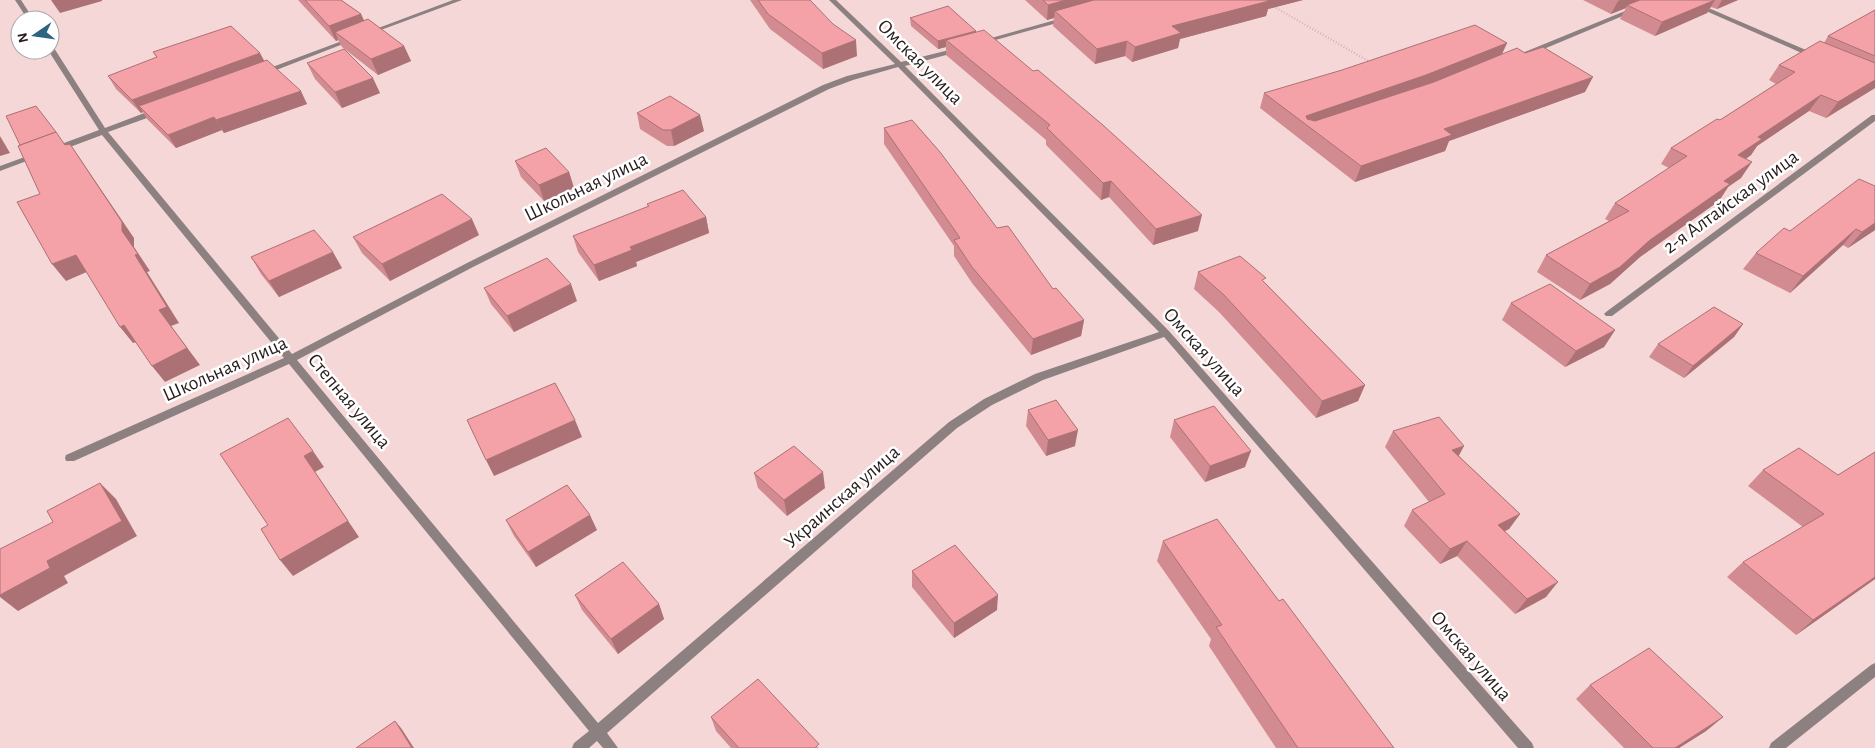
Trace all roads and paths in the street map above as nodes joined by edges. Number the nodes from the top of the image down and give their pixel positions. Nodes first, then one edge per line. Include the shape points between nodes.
1 (459, 0) edge
2 (832, 0) edge
3 (1263, 0) edge
4 (1658, 0) edge
5 (1684, 0) edge
6 (1080, 16) edge
7 (975, 44) edge
8 (966, 46) edge
9 (1514, 58) edge
10 (1820, 58) edge
11 (58, 60) edge
12 (899, 64) junction
13 (1373, 64) edge
14 (252, 76) edge
15 (169, 107) edge
16 (1875, 117) edge
17 (104, 132) junction
18 (52, 150) edge
19 (44, 154) edge
20 (0, 170) edge
21 (1609, 314) dead end
22 (1166, 333) junction
23 (290, 360) junction
24 (70, 458) dead end
25 (1875, 669) edge
26 (599, 732) junction
27 (579, 748) edge
28 (611, 748) edge
29 (1528, 748) edge
30 (1776, 748) edge

1 - 14 street
2 - 12 street, Омская улица
3 - 13 path
4 - 9 street
5 - 10 street
6 - 7 street
8 - 12 street, Школьная улица
11 - 17 street, Степная улица
12 - 22 street, Омская улица
12 - 23 street, Школьная улица via 850,78 799,100 470,265
15 - 17 street
16 - 21 street, 2-я Алтайская улица
17 - 18 street
17 - 23 street, Степная улица
19 - 20 street
22 - 26 street, Украинская улица via 1039,377 988,402 953,425
22 - 29 street, Омская улица
23 - 24 street, Школьная улица
23 - 26 street, Степная улица
25 - 30 street
26 - 27 street, Украинская улица
26 - 28 street, Степная улица

